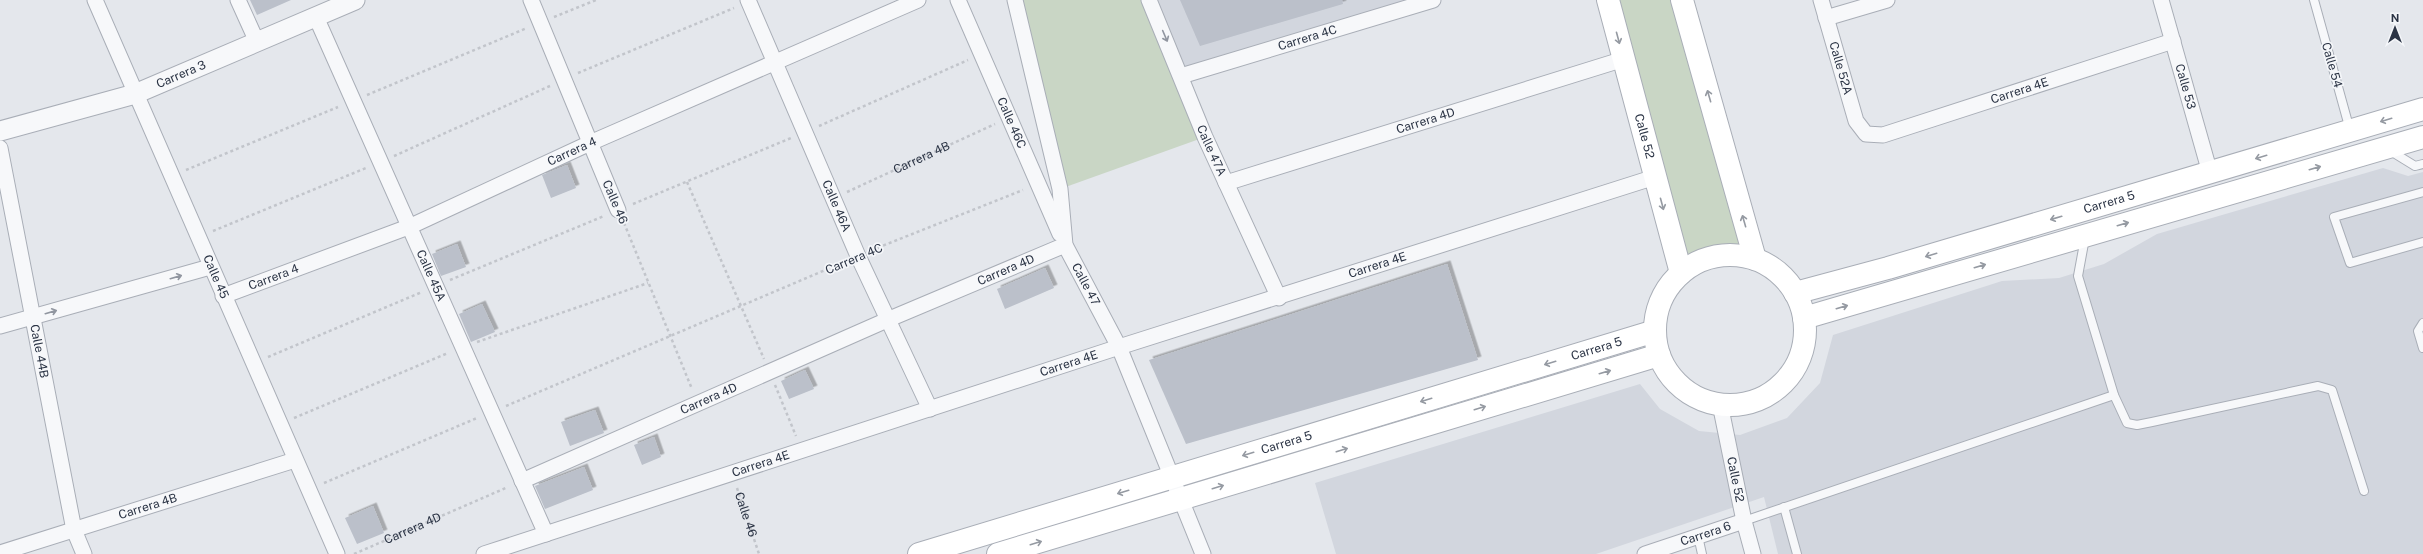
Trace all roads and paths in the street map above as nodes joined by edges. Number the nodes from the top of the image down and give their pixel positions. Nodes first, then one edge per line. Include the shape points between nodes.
1 (95, 0) edge
2 (238, 0) edge
3 (355, 0) edge
4 (531, 0) edge
5 (596, 0) edge
6 (918, 0) edge
7 (958, 0) edge
8 (1015, 0) edge
9 (1149, 0) edge
10 (1433, 0) edge
11 (1608, 0) edge
12 (1682, 0) edge
13 (1821, 0) edge
14 (1887, 0) edge
15 (2161, 0) edge
16 (2314, 0) edge
17 (749, 1) edge
18 (316, 17) junction
19 (1826, 18) junction
20 (540, 23) junction
21 (2173, 41) junction
22 (257, 42) junction
23 (1624, 59) junction
24 (775, 63) junction
25 (1181, 76) junction
26 (564, 79) junction
27 (135, 94) junction
28 (354, 100) junction
29 (2423, 109) edge
30 (1009, 118) junction
31 (0, 131) edge
32 (2350, 131) junction
33 (1866, 134) joint
34 (2423, 136) edge
35 (590, 143) junction
36 (0, 148) edge
37 (2385, 148) junction
38 (381, 162) junction
39 (2423, 164) edge
40 (2210, 173) junction
41 (171, 177) junction
42 (1655, 177) junction
43 (687, 182) dead end
44 (1226, 183) junction
45 (1038, 184) junction
46 (2423, 192) edge
47 (834, 198) junction
48 (618, 210) joint
49 (2079, 212) junction
50 (411, 226) junction
51 (2086, 235) junction
52 (198, 238) junction
53 (2423, 242) edge
54 (1065, 246) junction
55 (858, 256) junction
56 (1755, 259) junction
57 (210, 267) junction
58 (1681, 273) junction
59 (1796, 293) junction
60 (223, 296) junction
61 (1280, 298) junction
62 (742, 307) junction
63 (34, 317) junction
64 (1804, 318) junction
65 (887, 320) junction
66 (2423, 323) edge
67 (0, 326) edge
68 (1655, 331) junction
69 (671, 337) junction
70 (1119, 347) junction
71 (2423, 348) edge
72 (1659, 355) junction
73 (770, 372) junction
74 (2114, 395) junction
75 (699, 404) junction
76 (1720, 404) junction
77 (930, 409) junction
78 (802, 452) junction
79 (295, 460) junction
80 (732, 475) junction
81 (1172, 477) junction
82 (522, 481) junction
83 (2364, 491) dead end
84 (1180, 499) junction
85 (1784, 507) junction
86 (1744, 521) junction
87 (74, 530) junction
88 (546, 534) junction
89 (1698, 536) junction
90 (0, 553) edge
91 (84, 554) edge
92 (337, 554) edge
93 (354, 554) edge
94 (484, 554) edge
95 (759, 554) edge
96 (919, 554) edge
97 (998, 554) edge
98 (1203, 554) edge
99 (1645, 554) edge
100 (1702, 554) edge
101 (1753, 554) edge
102 (1797, 554) edge

1 - 27 street, Calle 45
2 - 22 street
3 - 18 street, Carrera 3
4 - 20 street, Calle 46
5 - 20 path
6 - 24 street, Carrera 4
7 - 30 street, Calle 46C
8 - 54 street, Calle 47 via 1060,188
9 -> 25 street, Calle 47A
10 - 25 street, Carrera 4C
11 -> 23 main road, Calle 52
56 -> 12 main road
13 - 19 street, Calle 52A
14 - 19 street
15 - 21 street, Calle 53
16 - 32 lane, Calle 54
17 - 24 street, Calle 46A
17 - 26 path
18 - 22 street, Carrera 3
18 - 28 street, Calle 45A
19 - 33 street, Calle 52A via 1856,121
20 - 26 street, Calle 46
20 - 28 path
21 - 33 street, Carrera 4E via 1883,135
21 - 40 street, Calle 53
22 - 27 street, Carrera 3
23 - 42 main road, Calle 52
23 - 44 street, Carrera 4D
24 - 35 street, Carrera 4
24 - 47 street, Calle 46A
25 - 44 street, Calle 47A
26 - 35 street, Calle 46
26 - 38 path
27 - 31 street, Carrera 3
27 - 41 street, Calle 45
28 - 38 street, Calle 45A
28 - 41 path
29 -> 32 main road, Carrera 5
30 - 45 street, Calle 46C
30 - 47 path, Carrera 4B
32 -> 40 main road, Carrera 5
34 - 37 main road, Carrera 5
35 - 48 street, Calle 46
35 - 50 street, Carrera 4
36 - 63 street, Calle 44B
37 - 39 lane via 2415,166
51 -> 37 main road, Carrera 5
38 - 50 street, Calle 45A
38 - 52 path
40 - 49 main road, Carrera 5
41 - 52 street, Calle 45
42 -> 58 main road, Calle 52
42 - 61 street, Carrera 4E
43 - 62 path
44 - 61 street, Calle 47A
45 - 54 street, Calle 46C
45 - 55 path, Carrera 4C
46 - 53 lane via 2334,217 2350,263
47 - 55 street, Calle 46A
48 - 69 path, Calle 46
49 - 51 main road
49 -> 59 main road, Carrera 5
50 - 60 street, Carrera 4
50 - 82 street, Calle 45A
64 -> 51 main road, Carrera 5
51 - 74 lane via 2078,276
52 - 57 street, Calle 45
54 - 65 street, Carrera 4D
54 - 70 street, Calle 47
55 - 62 path, Carrera 4C
55 - 65 street, Calle 46A
56 - 58 main road via 1735,255 1716,256 1697,263
56 - 59 main road via 1784,278
57 - 60 street, Calle 45
63 -> 57 street
58 - 68 main road via 1661,299 1656,314
59 - 64 main road
60 - 79 street, Calle 45
61 - 70 street, Carrera 4E
62 - 69 path, Carrera 4C
62 - 73 path
63 - 67 street
63 - 87 street, Calle 44B
64 - 76 main road via 1803,349 1798,363 1778,387 1751,402 1736,405
65 - 73 street, Carrera 4D
65 - 77 street, Calle 46A
66 - 71 lane via 2418,331
68 - 72 main road
68 -> 81 main road, Carrera 5
69 - 75 path, Calle 46
70 - 77 street, Carrera 4E
70 - 81 street, Calle 47
72 - 76 main road via 1676,383 1689,393
84 -> 72 main road, Carrera 5
73 - 75 street, Carrera 4D
73 - 78 path
74 - 83 lane via 2128,423 2137,425 2318,386 2327,387 2332,390
74 - 85 lane
75 - 82 street, Carrera 4D
76 - 86 street, Calle 52
77 - 78 street, Carrera 4E
78 - 80 street, Carrera 4E
79 - 87 street, Carrera 4B
79 - 92 street, Calle 45
80 - 88 street, Carrera 4E
80 - 95 path, Calle 46
81 - 84 street, Calle 47
81 -> 96 main road, Carrera 5
82 - 88 street, Calle 45A
82 - 93 path, Carrera 4D
97 -> 84 main road, Carrera 5
84 - 98 street, Calle 47
85 - 86 lane
85 - 102 lane
86 - 89 street, Carrera 6
86 - 101 street, Calle 52
87 - 90 street, Carrera 4B
87 - 91 street, Calle 44B
88 - 94 street, Carrera 4E
89 - 99 street, Carrera 6
89 - 100 lane

